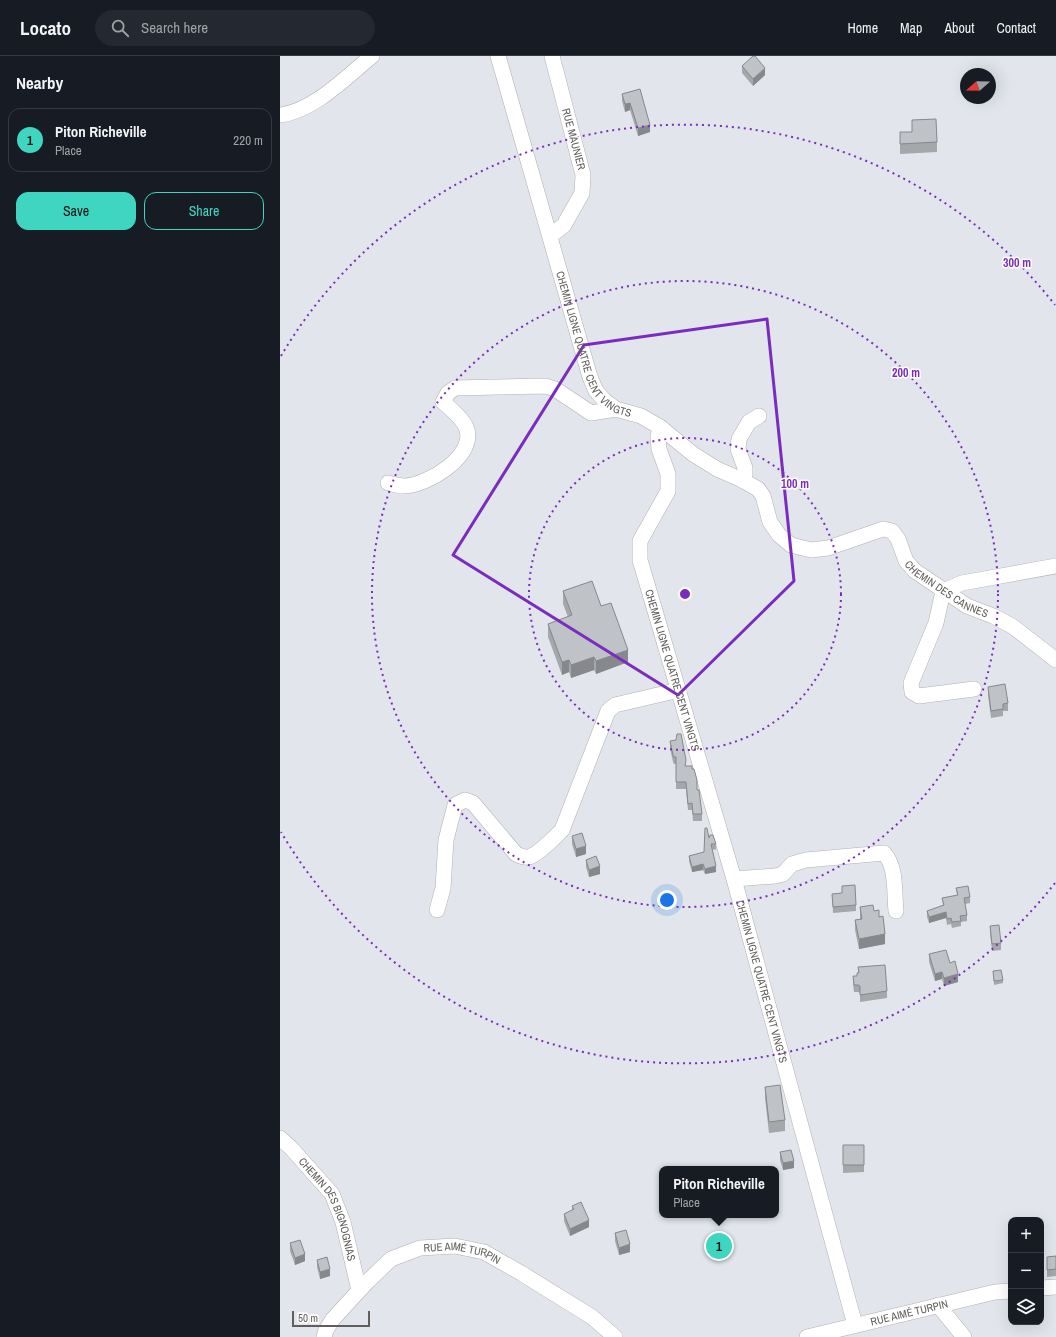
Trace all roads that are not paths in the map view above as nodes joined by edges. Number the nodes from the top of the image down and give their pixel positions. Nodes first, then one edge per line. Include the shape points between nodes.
1 (372, 56) edge
2 (498, 56) edge
3 (552, 56) edge
4 (280, 115) edge
5 (550, 236) junction
6 (616, 409) junction
7 (760, 416) dead end
8 (660, 427) junction
9 (742, 480) junction
10 (388, 483) dead end
11 (1056, 566) edge
12 (943, 590) junction
13 (1056, 660) edge
14 (974, 689) dead end
15 (679, 690) junction
16 (734, 879) junction
17 (437, 910) dead end
18 (896, 910) dead end
19 (280, 1138) edge
20 (1056, 1287) edge
21 (1044, 1288) edge
22 (359, 1290) junction
23 (1008, 1291) edge
24 (938, 1305) junction
25 (855, 1325) junction
26 (324, 1337) edge
27 (615, 1337) edge
28 (807, 1337) edge
29 (964, 1337) edge

1 - 4 street via 318,101
2 - 5 street, CHEMIN LIGNE QUATRE CENT VINGTS
3 - 5 street, RUE MAUNIER via 583,175 582,194 564,225
5 - 6 street, CHEMIN LIGNE QUATRE CENT VINGTS via 590,377 596,391
6 - 8 street, CHEMIN LIGNE QUATRE CENT VINGTS via 641,416
6 - 10 street via 591,413 555,389 546,386 455,388 448,393 443,402 466,426 466,447 442,472 415,484 403,486
7 - 9 street via 749,422 739,438 738,449 746,475
8 - 9 street, CHEMIN DES CANNES via 693,454 717,469
8 - 15 street, CHEMIN LIGNE QUATRE CENT VINGTS via 659,449 668,474 668,491 640,541 640,560
9 - 12 street, CHEMIN DES CANNES via 758,489 763,496 770,522 779,535 791,544 811,550 828,548 883,529 892,532 898,539 906,561 915,571
11 - 12 street via 962,583
12 - 13 street, CHEMIN DES CANNES via 967,606 1012,626
12 - 14 street via 936,623 910,683 912,692 919,696
15 - 16 street, CHEMIN LIGNE QUATRE CENT VINGTS
15 - 17 street via 615,705 608,711 562,830 548,845 530,857 516,854 473,803 465,800 455,805 446,840 443,888
16 - 18 street via 783,874 792,864 806,860 884,853 892,870
16 - 25 street, CHEMIN LIGNE QUATRE CENT VINGTS
19 - 22 street, CHEMIN DES BIGNOGNIAS via 332,1194 343,1222
20 - 21 street
22 - 26 street, RUE AIMÉ TURPIN via 333,1319
22 - 27 street, RUE AIMÉ TURPIN via 391,1259 420,1248 455,1246 484,1252 592,1317
23 - 24 street, RUE AIMÉ TURPIN
24 - 25 street, RUE AIMÉ TURPIN
24 - 29 street
25 - 28 street, RUE AIMÉ TURPIN

